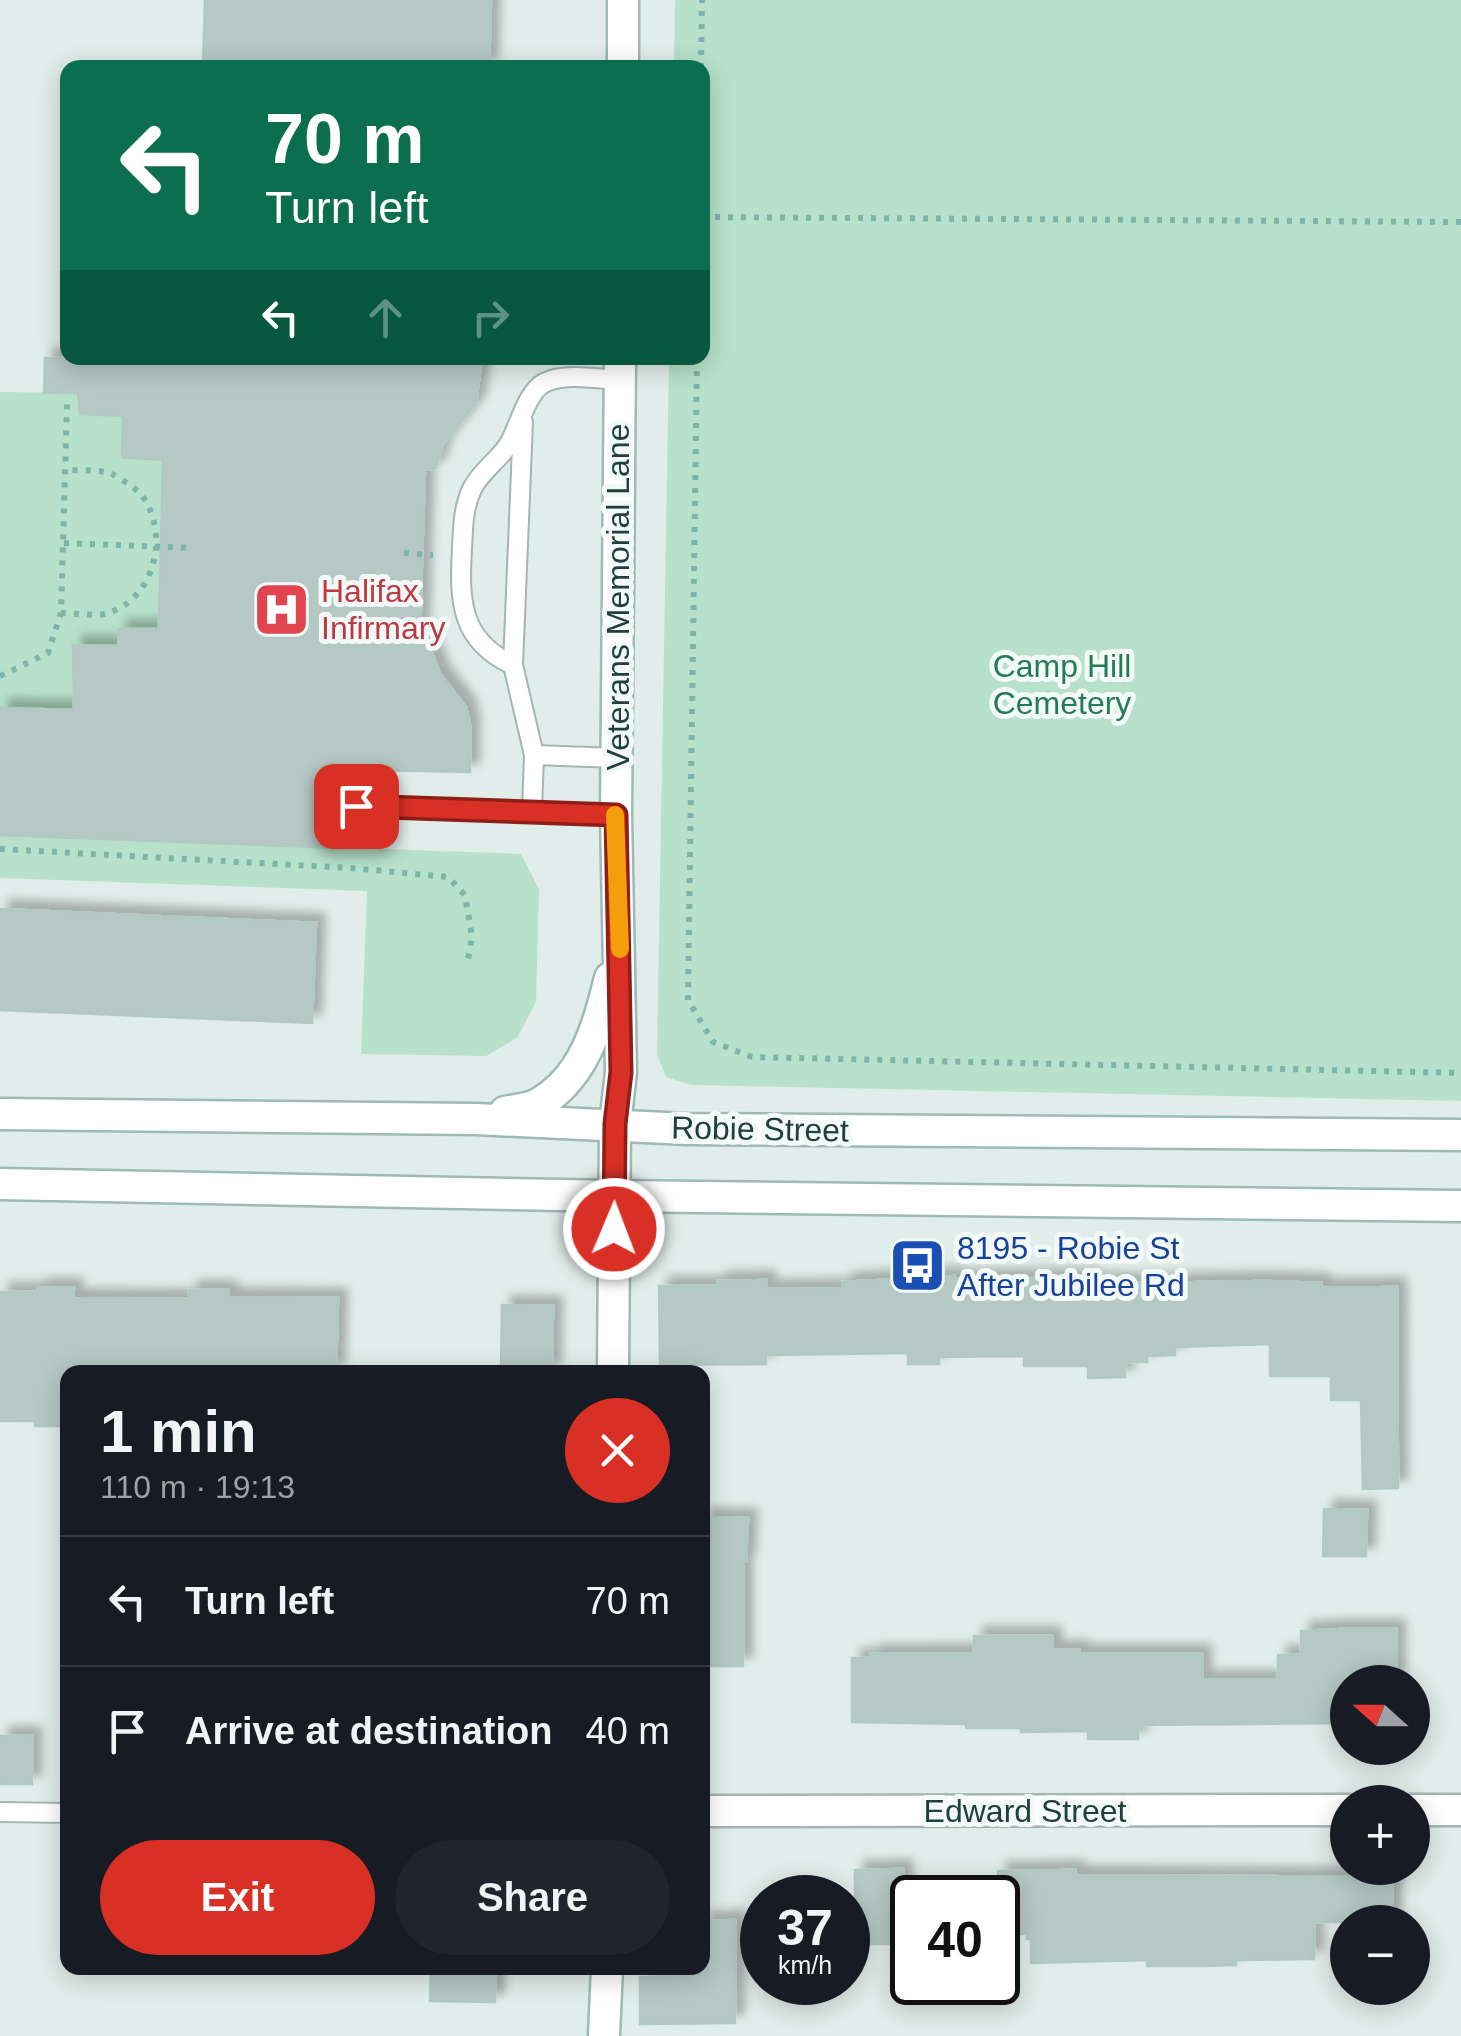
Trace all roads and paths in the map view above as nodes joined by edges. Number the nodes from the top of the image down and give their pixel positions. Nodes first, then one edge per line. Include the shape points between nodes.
1 (623, 0) edge
2 (702, 0) edge
3 (622, 60) edge
4 (701, 60) edge
5 (710, 217) edge
6 (1461, 222) edge
7 (697, 365) edge
8 (620, 369) edge
9 (66, 404) dead end
10 (523, 417) junction
11 (66, 470) junction
12 (64, 542) junction
13 (154, 546) junction
14 (193, 548) dead end
15 (61, 613) junction
16 (513, 665) junction
17 (0, 676) edge
18 (534, 755) junction
19 (617, 758) junction
20 (356, 806) dead end
21 (532, 812) junction
22 (616, 815) junction
23 (0, 849) edge
24 (620, 942) junction
25 (467, 964) dead end
26 (1461, 1072) edge
27 (0, 1114) edge
28 (476, 1118) junction
29 (615, 1124) junction
30 (1461, 1135) edge
31 (0, 1184) edge
32 (614, 1196) junction
33 (1461, 1206) edge
34 (613, 1365) edge
35 (1330, 1810) edge
36 (1430, 1810) edge
37 (1461, 1810) edge
38 (0, 1812) edge
39 (710, 1812) edge
40 (60, 1813) edge
41 (607, 1975) edge
42 (604, 2036) edge

1 - 3 main road
2 - 4 path
5 - 6 path
7 - 26 path via 688,1000 712,1042 752,1058
8 - 10 lane via 545,382
8 - 19 main road, Veterans Memorial Lane
9 - 11 path
10 - 16 lane
10 - 16 lane via 470,494 461,570 460,598 474,635
11 - 12 path
11 - 13 path via 109,472 142,495
12 - 13 path
12 - 15 path
13 - 14 path
13 - 15 path via 152,571 138,598 106,614
15 - 17 path via 48,652
16 - 18 lane
18 - 19 lane
18 - 21 lane
19 - 22 main road, Veterans Memorial Lane
20 - 21 lane
21 - 22 lane
22 - 24 main road, Veterans Memorial Lane
23 - 25 path via 448,877 466,895 472,938
24 - 28 main road via 594,1038 569,1078 535,1106
24 - 29 main road, Veterans Memorial Lane
27 - 28 main road, Robie Street
28 - 29 main road, Robie Street
29 - 30 main road, Robie Street
29 - 32 main road, Veterans Memorial Lane
31 - 32 main road
32 - 33 main road
32 - 34 main road, Veterans Memorial Lane
35 - 39 main road, Edward Street
36 - 37 main road
38 - 40 lane
41 - 42 main road

